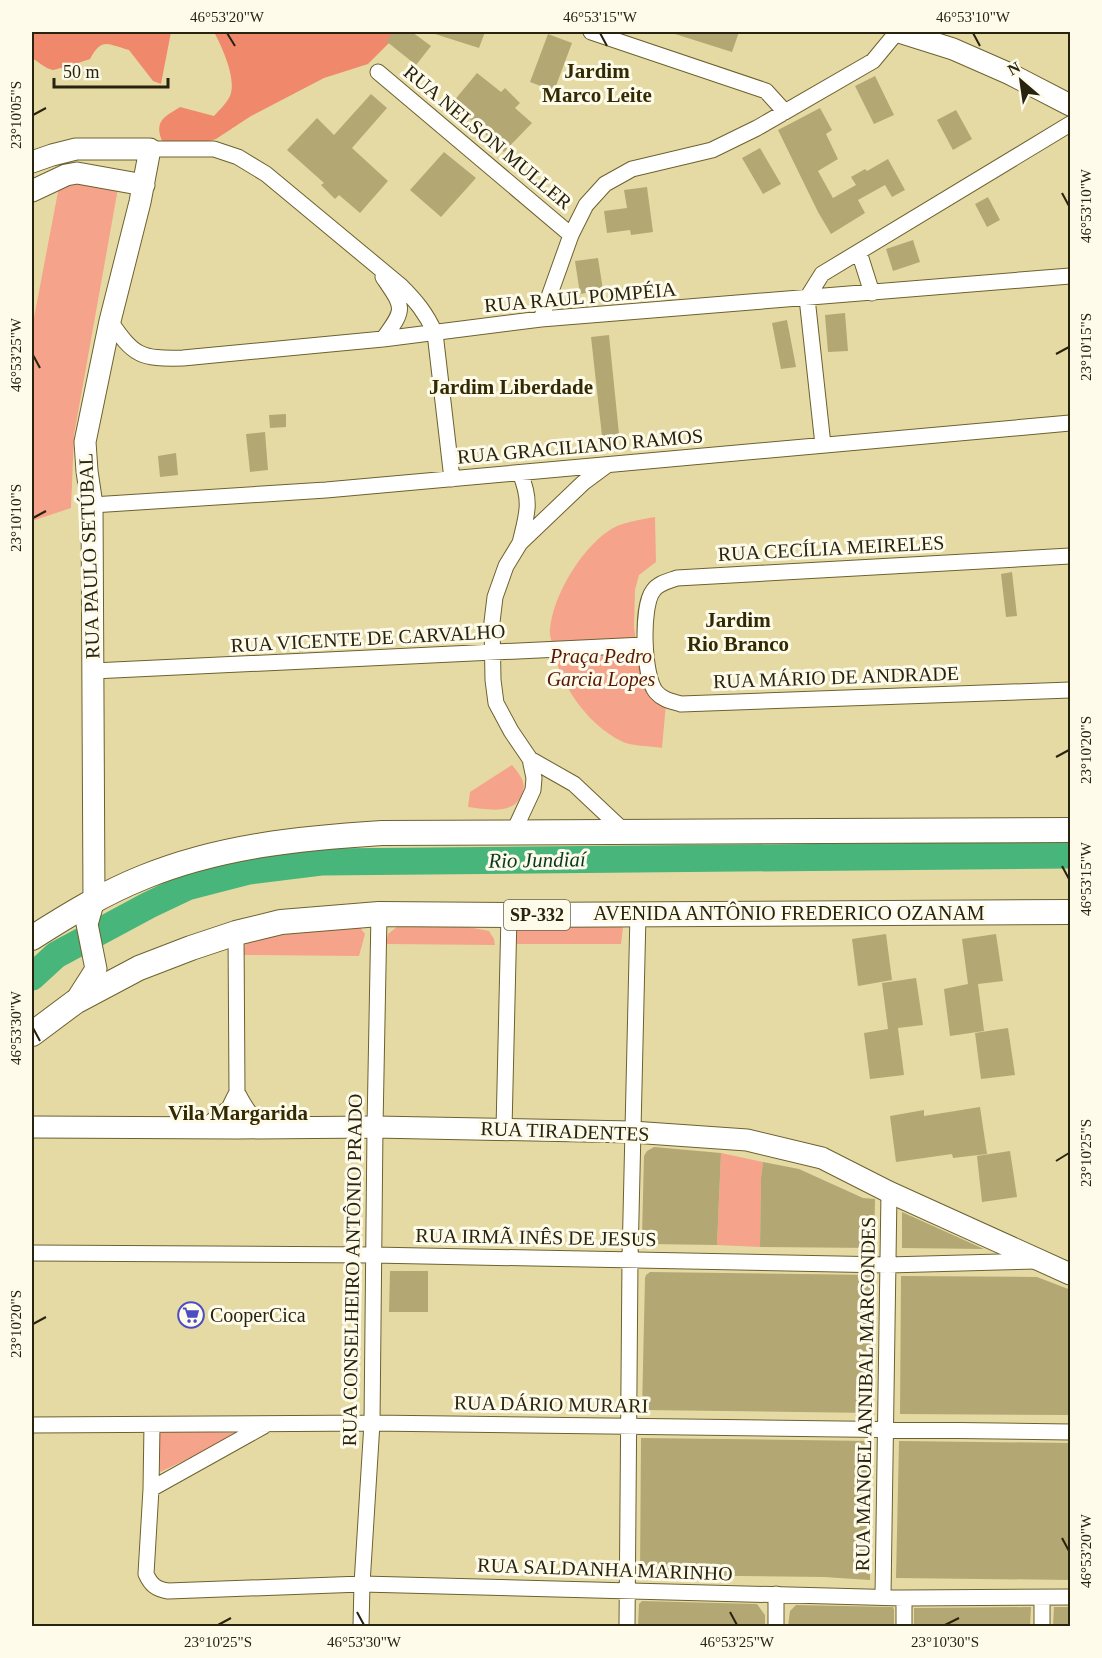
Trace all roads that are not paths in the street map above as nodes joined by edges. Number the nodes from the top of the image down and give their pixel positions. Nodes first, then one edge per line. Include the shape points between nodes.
1 (591, 32) edge
2 (898, 32) edge
3 (378, 72) dead end
4 (1071, 105) edge
5 (785, 112) junction
6 (1071, 124) edge
7 (150, 148) junction
8 (51, 155) junction
9 (32, 162) edge
10 (144, 185) junction
11 (35, 189) edge
12 (571, 235) junction
13 (859, 252) junction
14 (373, 262) junction
15 (1071, 276) edge
16 (872, 293) junction
17 (807, 298) junction
18 (541, 319) junction
19 (110, 321) junction
20 (435, 333) junction
21 (383, 339) junction
22 (1071, 423) edge
23 (823, 445) junction
24 (608, 465) junction
25 (520, 473) junction
26 (452, 479) junction
27 (92, 505) junction
28 (520, 543) junction
29 (1071, 556) edge
30 (644, 645) junction
31 (492, 654) junction
32 (93, 671) junction
33 (1071, 690) edge
34 (530, 759) junction
35 (1071, 830) edge
36 (626, 832) junction
37 (513, 833) junction
38 (94, 900) junction
39 (1071, 912) edge
40 (379, 914) junction
41 (638, 914) junction
42 (509, 915) junction
43 (60, 920) junction
44 (87, 924) junction
45 (237, 933) junction
46 (32, 938) edge
47 (75, 1002) junction
48 (32, 1034) edge
49 (237, 1092) junction
50 (275, 1127) junction
51 (375, 1127) junction
52 (32, 1128) edge
53 (203, 1128) junction
54 (504, 1129) junction
55 (632, 1132) junction
56 (889, 1192) junction
57 (32, 1253) edge
58 (373, 1255) junction
59 (630, 1259) junction
60 (1040, 1261) junction
61 (888, 1265) junction
62 (1071, 1274) edge
63 (372, 1423) junction
64 (266, 1424) junction
65 (32, 1425) edge
66 (152, 1425) junction
67 (629, 1426) junction
68 (885, 1429) junction
69 (1071, 1432) edge
70 (151, 1489) junction
71 (362, 1584) junction
72 (627, 1591) junction
73 (776, 1594) junction
74 (884, 1596) junction
75 (904, 1598) junction
76 (1042, 1598) junction
77 (1071, 1598) edge
78 (361, 1626) edge
79 (627, 1626) edge
80 (776, 1626) edge
81 (904, 1626) edge
82 (1041, 1626) edge

1 - 5 street via 766,91
2 - 4 street via 963,53
2 - 5 street via 873,61
3 - 12 street, RUA NELSON MULLER
5 - 12 street via 712,150 632,170 605,184 585,205
6 - 13 street
7 - 8 street via 76,149
7 - 10 street, RUA PAULO SETÚBAL
7 - 14 street via 214,149 238,158 266,174
8 - 9 street
8 - 11 street via 52,171
10 - 11 street via 77,173
10 - 19 street, RUA PAULO SETÚBAL
12 - 18 street
13 - 16 street
13 - 17 street via 822,274
14 - 20 street via 418,303
14 - 21 street via 399,302 397,320
15 - 16 street, RUA RAUL POMPÉIA
16 - 17 street, RUA RAUL POMPÉIA
17 - 18 street, RUA RAUL POMPÉIA
17 - 23 street
18 - 20 street, RUA RAUL POMPÉIA
19 - 21 street, RUA RAUL POMPÉIA via 125,343 156,359
19 - 27 street, RUA PAULO SETÚBAL via 85,442
20 - 21 street, RUA RAUL POMPÉIA
20 - 26 street
22 - 23 street, RUA GRACILIANO RAMOS
23 - 24 street, RUA GRACILIANO RAMOS
24 - 25 street, RUA GRACILIANO RAMOS
24 - 28 street via 583,483
25 - 26 street, RUA GRACILIANO RAMOS
25 - 28 street via 528,498
26 - 27 street, RUA GRACILIANO RAMOS
27 - 32 street, RUA PAULO SETÚBAL
28 - 31 street via 506,566 495,597
29 - 30 street, RUA CECÍLIA MEIRELES via 677,578 663,582 648,598
30 - 31 street, RUA VICENTE DE CARVALHO
30 - 33 street, RUA MÁRIO DE ANDRADE via 655,691 664,700 681,704
31 - 32 street, RUA VICENTE DE CARVALHO
31 - 34 street via 496,703
32 - 38 street, RUA PAULO SETÚBAL
34 - 36 street via 574,784
34 - 37 street via 533,790
35 - 36 main road
36 - 37 main road
37 - 38 main road via 382,833 252,846 144,877
38 - 43 main road
38 - 44 street, RUA PAULO SETÚBAL
39 - 41 main road, AVENIDA ANTÔNIO FREDERICO OZANAM / SP-332
40 - 42 main road, AVENIDA ANTÔNIO FREDERICO OZANAM / SP-332
40 - 45 main road, AVENIDA ANTÔNIO FREDERICO OZANAM / SP-332 via 281,922
40 - 51 street, RUA CONSELHEIRO ANTÔNIO PRADO
41 - 42 main road, AVENIDA ANTÔNIO FREDERICO OZANAM / SP-332
41 - 55 street
42 - 54 street
43 - 44 main road
43 - 46 main road
44 - 47 street, RUA PAULO SETÚBAL via 96,969
45 - 47 main road, AVENIDA ANTÔNIO FREDERICO OZANAM / SP-332 via 139,968
45 - 49 street
47 - 48 main road, AVENIDA ANTÔNIO FREDERICO OZANAM / SP-332
49 - 50 street via 246,1110
49 - 53 street via 229,1108
50 - 51 street, RUA TIRADENTES
50 - 53 street, RUA TIRADENTES
51 - 54 street, RUA TIRADENTES
51 - 58 street, RUA CONSELHEIRO ANTÔNIO PRADO
52 - 53 street, RUA TIRADENTES
54 - 55 street, RUA TIRADENTES
55 - 56 street, RUA TIRADENTES via 747,1140 822,1158
55 - 59 street
56 - 60 street, RUA TIRADENTES
56 - 61 street, RUA MANOEL ANNIBAL MARCONDES
57 - 58 street, RUA IRMÃ INÊS DE JESUS
58 - 59 street, RUA IRMÃ INÊS DE JESUS
58 - 63 street, RUA CONSELHEIRO ANTÔNIO PRADO
59 - 61 street, RUA IRMÃ INÊS DE JESUS
59 - 67 street
60 - 61 street, RUA IRMÃ INÊS DE JESUS
60 - 62 street, RUA TIRADENTES
61 - 68 street, RUA MANOEL ANNIBAL MARCONDES
63 - 64 street, RUA DÁRIO MURARI
63 - 67 street, RUA DÁRIO MURARI
63 - 71 street, RUA CONSELHEIRO ANTÔNIO PRADO
64 - 66 street, RUA DÁRIO MURARI
64 - 70 street
65 - 66 street, RUA DÁRIO MURARI
66 - 70 street
67 - 68 street, RUA DÁRIO MURARI
67 - 72 street
68 - 69 street, RUA DÁRIO MURARI
68 - 74 street, RUA MANOEL ANNIBAL MARCONDES
70 - 71 street, RUA SALDANHA MARINHO via 146,1574 158,1589
71 - 72 street, RUA SALDANHA MARINHO
71 - 78 street, RUA CONSELHEIRO ANTÔNIO PRADO
72 - 73 street, RUA SALDANHA MARINHO
72 - 79 street
73 - 74 street, RUA SALDANHA MARINHO
73 - 80 street
74 - 75 street, RUA SALDANHA MARINHO
75 - 76 street, RUA SALDANHA MARINHO
75 - 81 street
76 - 77 street, RUA SALDANHA MARINHO
76 - 82 street

